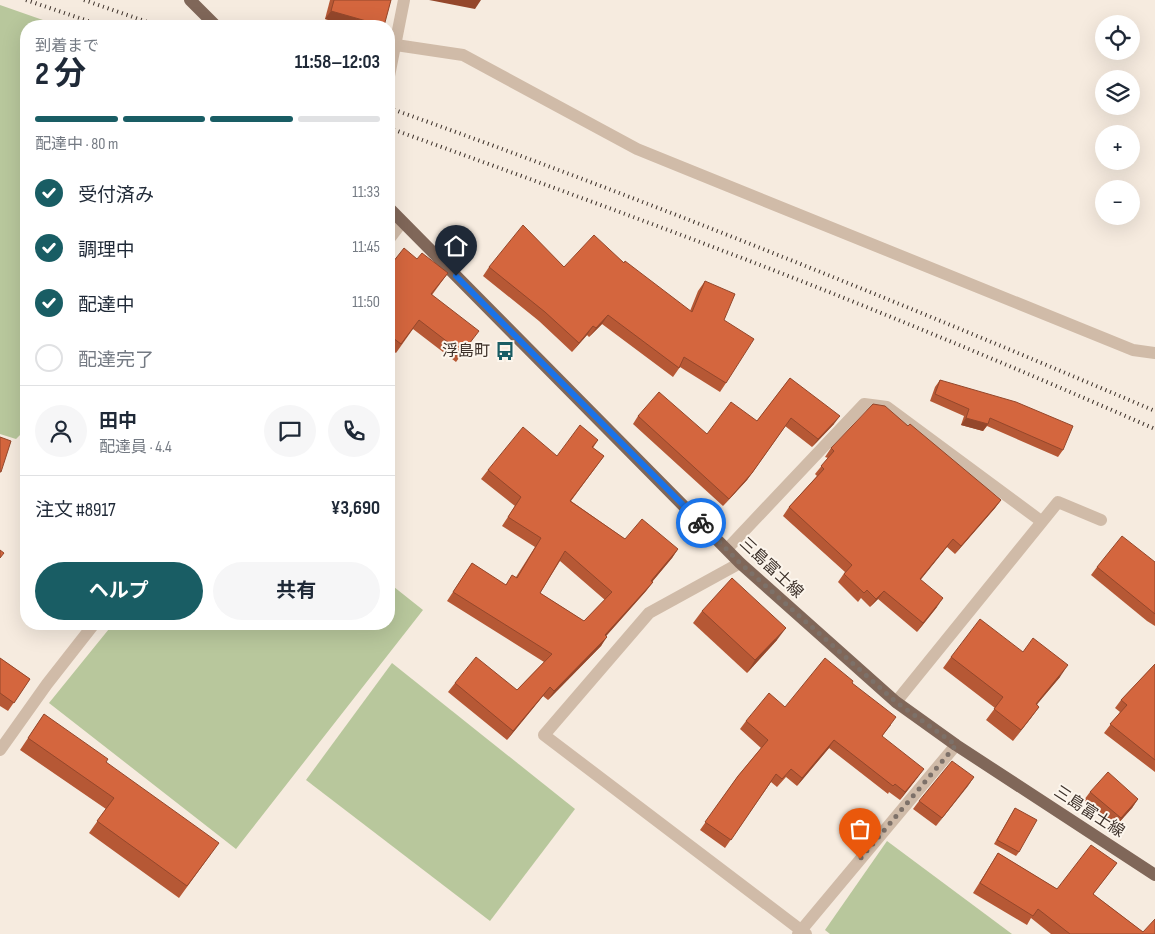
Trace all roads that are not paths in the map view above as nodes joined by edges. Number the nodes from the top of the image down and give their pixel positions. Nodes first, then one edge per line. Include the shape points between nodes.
1 (190, 0) edge
2 (404, 0) edge
3 (210, 20) edge
4 (396, 45) junction
5 (395, 49) edge
6 (395, 214) edge
7 (402, 222) junction
8 (395, 231) edge
9 (1155, 353) edge
10 (1101, 520) dead end
11 (1041, 521) junction
12 (727, 549) junction
13 (740, 563) junction
14 (89, 630) edge
15 (896, 702) junction
16 (956, 745) junction
17 (0, 750) edge
18 (1155, 875) edge
19 (801, 933) edge

1 - 3 main road
2 - 4 street
4 - 5 street
4 - 9 street via 463,55 637,149 1133,350
6 - 7 main road, 三島富士線
7 - 8 street
7 - 12 main road, 三島富士線
10 - 11 street via 1058,502
11 - 12 street via 887,407 864,404
11 - 15 street
12 - 13 main road, 三島富士線
13 - 15 main road, 三島富士線
13 - 19 street via 649,613 544,735
14 - 17 street
15 - 16 main road, 三島富士線
16 - 18 main road, 三島富士線
16 - 19 street

